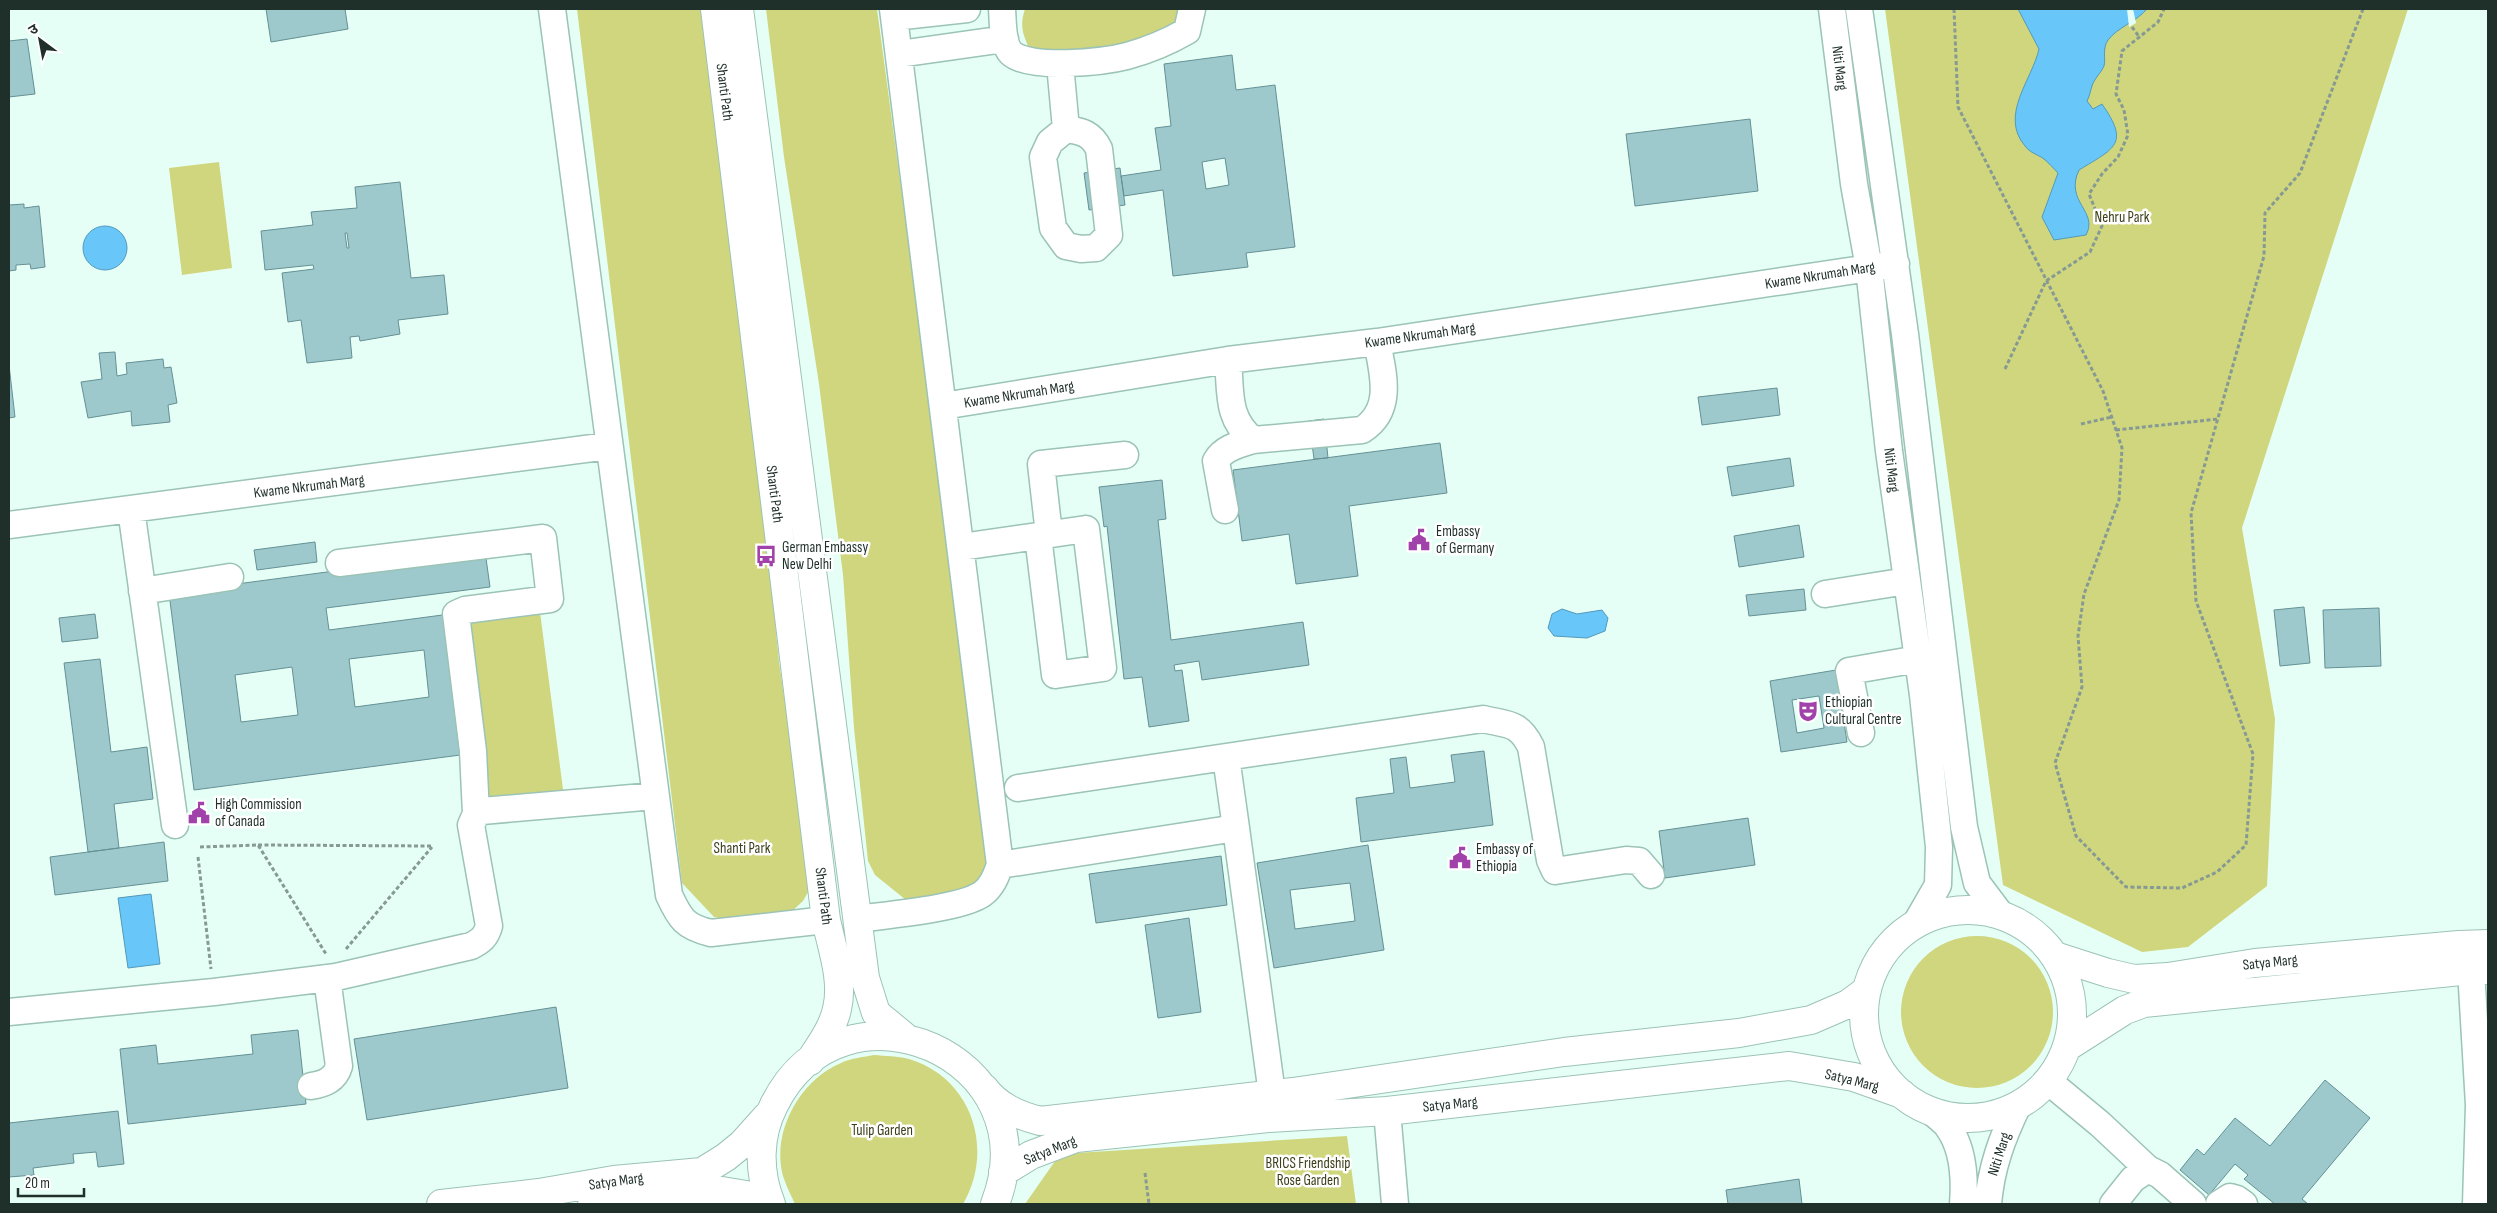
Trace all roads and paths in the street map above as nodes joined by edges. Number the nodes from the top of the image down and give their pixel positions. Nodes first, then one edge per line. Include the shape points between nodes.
1 (552, 9) edge
2 (715, 9) edge
3 (738, 9) edge
4 (967, 9) edge
5 (1002, 9) edge
6 (1192, 9) edge
7 (1832, 9) edge
8 (1859, 9) edge
9 (1954, 9) edge
10 (2164, 9) edge
11 (2363, 9) edge
12 (894, 13) edge
13 (2132, 27) dead end
14 (1005, 38) junction
15 (2140, 38) junction
16 (899, 54) junction
17 (1060, 64) junction
18 (1066, 129) dead end
19 (1896, 264) junction
20 (1869, 268) junction
21 (2046, 280) junction
22 (1377, 342) junction
23 (1228, 360) junction
24 (2005, 370) dead end
25 (943, 406) junction
26 (2112, 417) junction
27 (2218, 419) junction
28 (2081, 424) dead end
29 (2116, 430) junction
30 (1253, 440) junction
31 (608, 446) junction
32 (1125, 454) dead end
33 (130, 509) junction
34 (1225, 510) dead end
35 (9, 525) edge
36 (1044, 535) junction
37 (961, 547) junction
38 (340, 563) dead end
39 (230, 577) dead end
40 (1907, 581) junction
41 (142, 591) junction
42 (1825, 594) dead end
43 (1918, 659) junction
44 (1861, 733) dead end
45 (1226, 757) junction
46 (1018, 788) dead end
47 (655, 796) junction
48 (476, 814) junction
49 (175, 825) dead end
50 (1236, 828) junction
51 (258, 845) junction
52 (200, 847) dead end
53 (198, 857) dead end
54 (1000, 866) junction
55 (1651, 875) dead end
56 (2001, 915) junction
57 (858, 919) junction
58 (826, 920) junction
59 (1915, 925) junction
60 (2055, 956) junction
61 (2481, 957) edge
62 (332, 974) junction
63 (1868, 990) junction
64 (214, 992) junction
65 (9, 1012) edge
66 (905, 1037) junction
67 (2067, 1047) junction
68 (810, 1061) junction
69 (2048, 1081) junction
70 (311, 1086) dead end
71 (984, 1088) junction
72 (1272, 1094) junction
73 (1902, 1094) junction
74 (2018, 1105) junction
75 (2484, 1107) edge
76 (1388, 1111) junction
77 (1931, 1111) junction
78 (770, 1113) junction
79 (2148, 1169) junction
80 (1004, 1172) junction
81 (1145, 1173) dead end
82 (441, 1204) edge
83 (592, 1204) edge
84 (759, 1204) edge
85 (771, 1204) edge
86 (994, 1204) edge
87 (1149, 1204) edge
88 (1395, 1204) edge
89 (1963, 1204) edge
90 (1988, 1204) edge
91 (2113, 1204) edge
92 (2193, 1204) edge
93 (2219, 1204) edge
94 (2244, 1204) edge
95 (2476, 1204) edge

1 - 31 street
2 - 58 main road, Shanti Path
3 - 57 main road, Shanti Path
4 - 12 street
5 - 14 street
6 - 17 street via 1187,31 1165,43 1125,56
7 - 20 street, Niti Marg via 1854,184
8 - 19 street, Niti Marg
9 - 21 path via 1958,107
10 - 15 path via 2158,22
11 - 27 path via 2300,173 2265,213 2264,256
12 - 16 street
13 - 15 path
14 - 16 street
14 - 17 street via 1010,52 1022,61
15 - 21 path via 2122,51 2116,94 2124,110 2128,135 2118,157 2089,194 2102,226 2090,252
16 - 25 street
17 - 18 street
19 - 20 street, Kwame Nkrumah Marg
19 - 56 street, Niti Marg via 1964,827 1977,882
20 - 22 street, Kwame Nkrumah Marg
20 - 40 street, Niti Marg
21 - 24 path
21 - 26 path via 2103,391
22 - 23 street, Kwame Nkrumah Marg
22 - 30 street via 1383,394 1381,410 1374,423 1362,430
23 - 25 street, Kwame Nkrumah Marg
23 - 30 street via 1233,415 1241,430
25 - 37 street
26 - 28 path
26 - 29 path
27 - 29 path
27 - 29 path via 2191,513 2196,601 2253,754 2246,845 2217,872 2182,888 2126,887 2076,836 2055,763 2082,687 2078,636 2084,594 2119,500 2122,448
30 - 34 street via 1234,446 1216,461
31 - 33 street, Kwame Nkrumah Marg
31 - 47 street
32 - 36 street via 1041,464
33 - 35 street, Kwame Nkrumah Marg
33 - 41 street
36 - 36 street via 1055,675 1103,668 1086,529
36 - 37 street
37 - 54 street
38 - 48 street via 544,538 550,599 465,610 456,614 473,751
39 - 41 street
40 - 42 street
40 - 43 street, Niti Marg
41 - 49 street
43 - 44 street via 1849,671
43 - 59 street, Niti Marg via 1939,847 1938,885
45 - 46 street
45 - 50 street
45 - 55 street via 1483,719 1509,725 1524,732 1532,748 1550,860 1555,871 1626,860 1639,861
47 - 48 street
47 - 58 street via 669,895 679,916 692,929 711,933
48 - 62 street via 471,824 489,926 480,942
50 - 54 street
50 - 72 street
51 - 52 path
51 - 62 path
51 - 62 path via 432,846
53 - 64 path
54 - 57 street via 995,880 982,894 957,904
56 - 59 main road via 1965,910
56 - 60 main road via 2026,927
57 - 66 main road, Shanti Path via 870,1000 876,1013
58 - 68 main road, Shanti Path via 840,987 839,999 829,1028
59 - 63 main road via 1894,942 1877,964
60 - 61 main road, Satya Marg via 2134,979 2255,963
60 - 67 main road via 2070,990 2072,1028
61 - 67 main road, Satya Marg via 2144,1002 2125,1010
61 - 75 street
62 - 64 street
62 - 70 street via 339,1066 326,1084
63 - 72 main road, Satya Marg via 1848,1004 1804,1022
63 - 73 main road via 1864,1022 1872,1054
64 - 65 street
66 - 68 main road via 855,1039 831,1047
66 - 71 main road via 935,1047 962,1064
67 - 69 main road
68 - 78 main road via 779,1093
69 - 74 main road
69 - 79 street
71 - 72 main road, Satya Marg via 990,1097 1018,1115 1040,1120
71 - 80 main road via 1001,1128
73 - 76 main road, Satya Marg via 1854,1077 1788,1066
73 - 77 main road
74 - 77 main road via 1997,1114 1975,1117
74 - 90 street, Niti Marg via 1994,1164
75 - 95 street
76 - 80 main road, Satya Marg via 1268,1118 1076,1138 1031,1155
76 - 88 street
77 - 89 street, Niti Marg via 1948,1127 1957,1145 1963,1164
78 - 82 main road, Satya Marg via 742,1144 702,1172 614,1180 539,1193
78 - 85 main road via 761,1153 762,1173
79 - 91 street via 2133,1179
79 - 92 street via 2160,1175
80 - 86 main road
81 - 87 path
83 - 84 main road, Satya Marg via 722,1191 746,1195
93 - 94 street via 2230,1197

